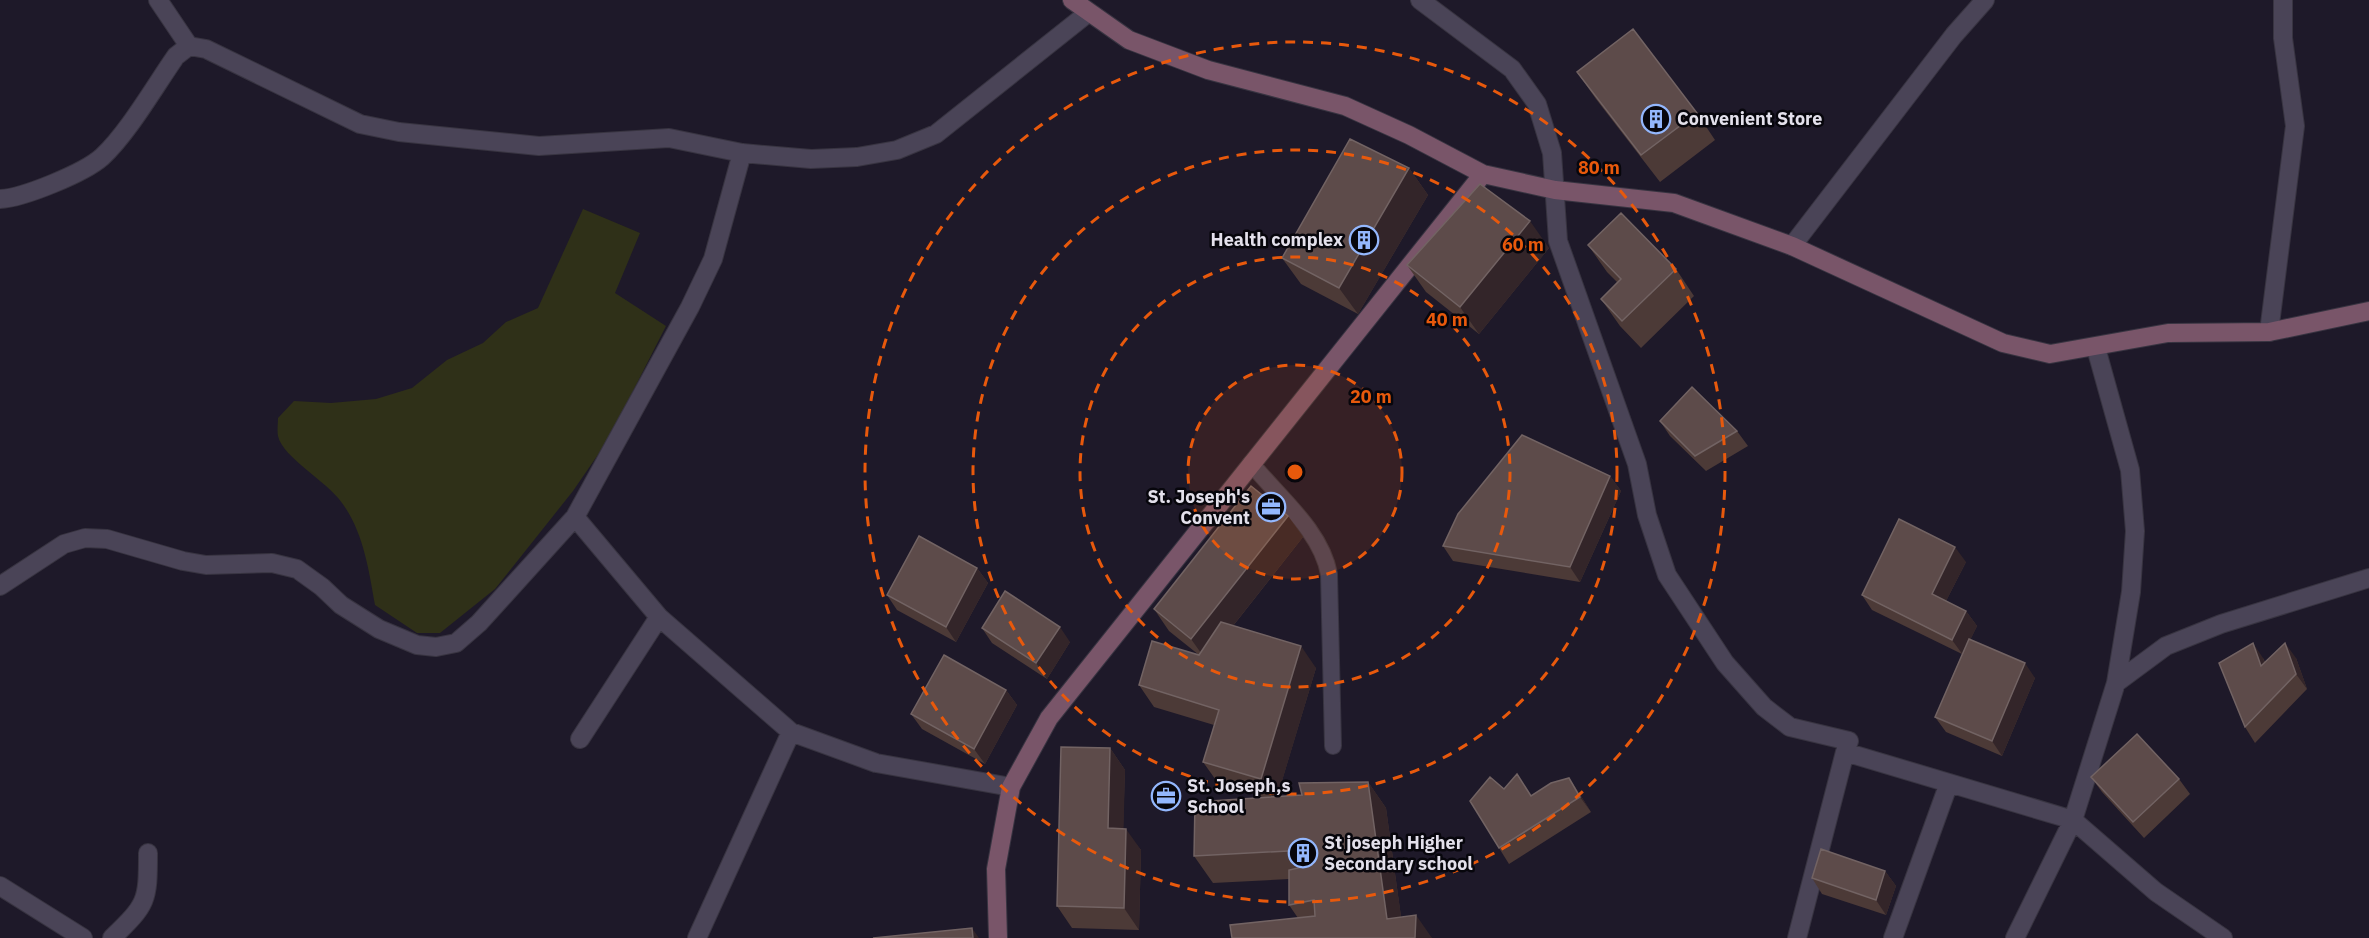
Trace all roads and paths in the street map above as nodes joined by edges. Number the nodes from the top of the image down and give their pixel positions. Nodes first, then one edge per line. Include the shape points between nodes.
1 (158, 0) edge
2 (1072, 0) edge
3 (1420, 0) edge
4 (1985, 0) edge
5 (2283, 0) edge
6 (1088, 13) junction
7 (189, 46) junction
8 (742, 153) junction
9 (1483, 174) junction
10 (1555, 190) junction
11 (0, 199) edge
12 (1792, 246) junction
13 (2369, 311) edge
14 (2269, 332) junction
15 (2096, 348) junction
16 (1251, 463) junction
17 (575, 517) junction
18 (2369, 578) edge
19 (0, 586) edge
20 (659, 617) junction
21 (2116, 683) junction
22 (791, 732) junction
23 (580, 739) dead end
24 (1333, 746) dead end
25 (1845, 752) junction
26 (1949, 783) junction
27 (1011, 787) junction
28 (2073, 820) junction
29 (148, 853) dead end
30 (0, 886) edge
31 (83, 938) edge
32 (112, 938) edge
33 (697, 938) edge
34 (998, 938) edge
35 (1797, 938) edge
36 (1893, 938) edge
37 (2015, 938) edge
38 (2223, 938) edge

1 - 7 street
2 - 6 street
3 - 10 street via 1512,69 1537,104 1552,153
4 - 12 street
5 - 14 street via 2283,38 2295,126
6 - 8 street via 936,135 897,150 857,157 811,159
6 - 9 street via 1129,40 1208,70 1345,106
7 - 8 street via 206,49 360,124 399,132 539,146 669,138
7 - 11 street via 176,56 101,157 56,182
8 - 17 street via 713,259
9 - 10 street
9 - 16 street
10 - 12 street via 1674,203
10 - 25 street via 1558,241 1637,464 1647,515 1667,575 1725,663 1764,706 1790,727 1849,741
12 - 15 street via 2003,343 2050,354
13 - 14 street
14 - 15 street via 2168,333
15 - 21 street via 2130,470 2134,521 2131,592
16 - 24 lane via 1312,535 1326,558
16 - 27 street via 1049,718
17 - 19 street via 478,623 456,643 436,647 417,645 379,629 341,605 297,569 272,563 206,565 107,539 85,538 64,544
17 - 20 street
18 - 21 street via 2220,624 2166,646
20 - 22 street
20 - 23 street
21 - 28 street
22 - 27 street via 876,763
22 - 33 street
25 - 26 street
25 - 35 street
26 - 28 street
26 - 36 street
27 - 34 street via 996,869
28 - 37 street
28 - 38 street via 2156,892
29 - 32 street via 148,892 144,904
30 - 31 street

